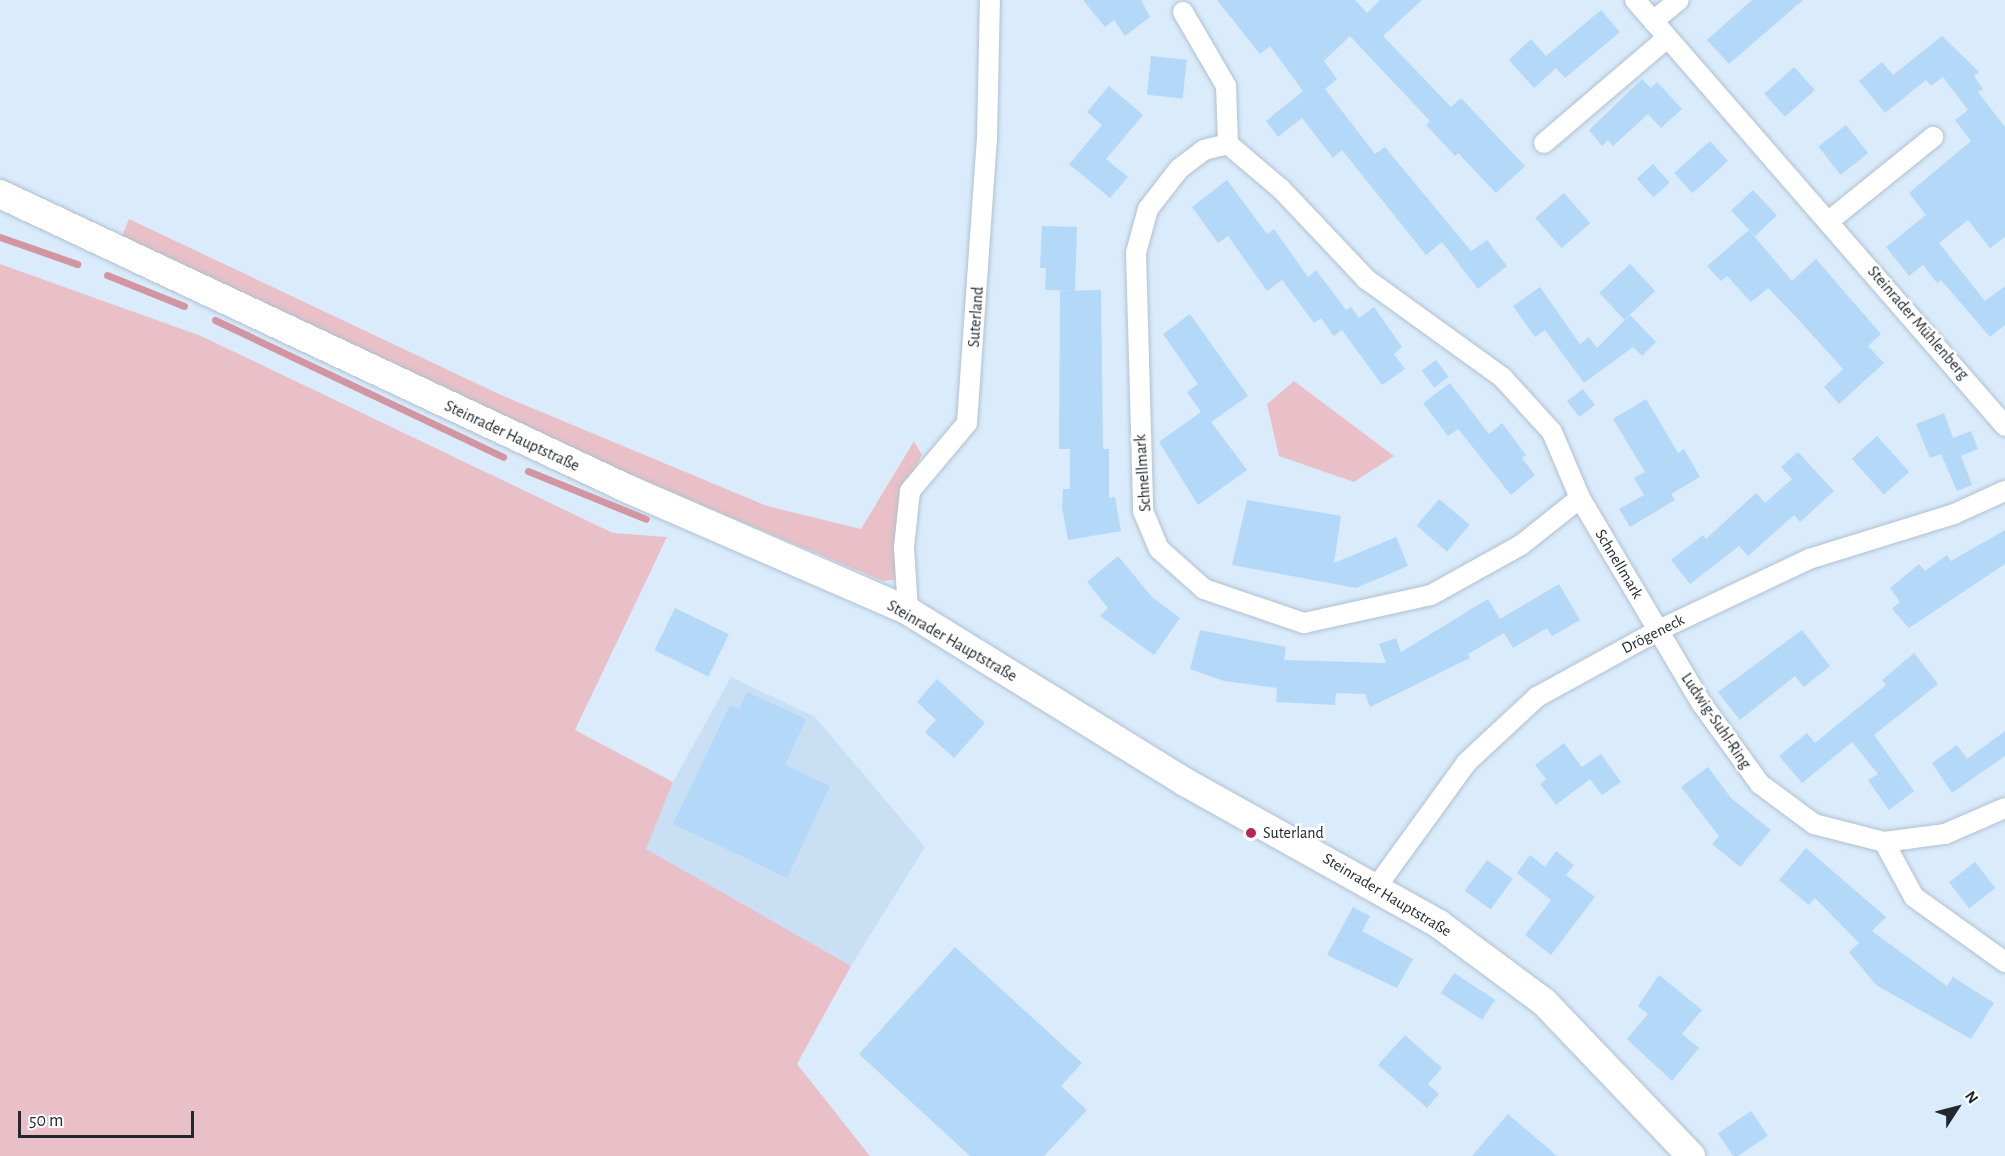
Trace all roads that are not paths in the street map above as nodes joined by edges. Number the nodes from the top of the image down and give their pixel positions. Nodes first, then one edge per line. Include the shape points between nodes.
1 (990, 0) edge
2 (1635, 0) edge
3 (1679, 0) edge
4 (1183, 12) dead end
5 (1653, 21) junction
6 (1667, 38) junction
7 (1932, 137) dead end
8 (1544, 143) dead end
9 (1228, 144) junction
10 (0, 194) edge
11 (0, 214) edge
12 (1829, 221) junction
13 (98, 244) junction
14 (2005, 426) edge
15 (2005, 491) edge
16 (1580, 498) junction
17 (908, 611) junction
18 (1659, 630) junction
19 (2005, 808) edge
20 (1884, 842) junction
21 (1377, 886) junction
22 (2005, 962) edge
23 (1691, 1156) edge

1 - 17 street, Suterland via 987,139 967,423 910,491 904,547
2 - 5 street, Steinrader Mühlenberg
3 - 5 street
4 - 9 street via 1226,86
5 - 6 street, Steinrader Mühlenberg
6 - 8 street
6 - 12 street, Steinrader Mühlenberg
7 - 12 street
9 - 16 street, Schnellmark via 1281,189 1366,279 1502,377 1552,432
9 - 16 street, Schnellmark via 1204,150 1179,169 1148,208 1136,253 1143,511 1159,549 1204,589 1304,623 1431,595 1521,544
10 - 13 main road, Steinrader Hauptstraße
11 - 13 main road, Steinrader Hauptstraße
12 - 14 street, Steinrader Mühlenberg
13 - 17 main road, Steinrader Hauptstraße via 628,489
15 - 18 street, Drögeneck via 1954,513 1809,559
16 - 18 street, Schnellmark
17 - 21 main road, Steinrader Hauptstraße via 1185,782
18 - 20 street, Ludwig-Suhl-Ring via 1726,741 1760,784 1815,824
18 - 21 street, Drögeneck via 1537,697 1467,762
19 - 20 street, Ludwig-Suhl-Ring via 1945,834
20 - 22 street via 1914,897
21 - 23 main road, Steinrader Hauptstraße via 1439,924 1544,1002

